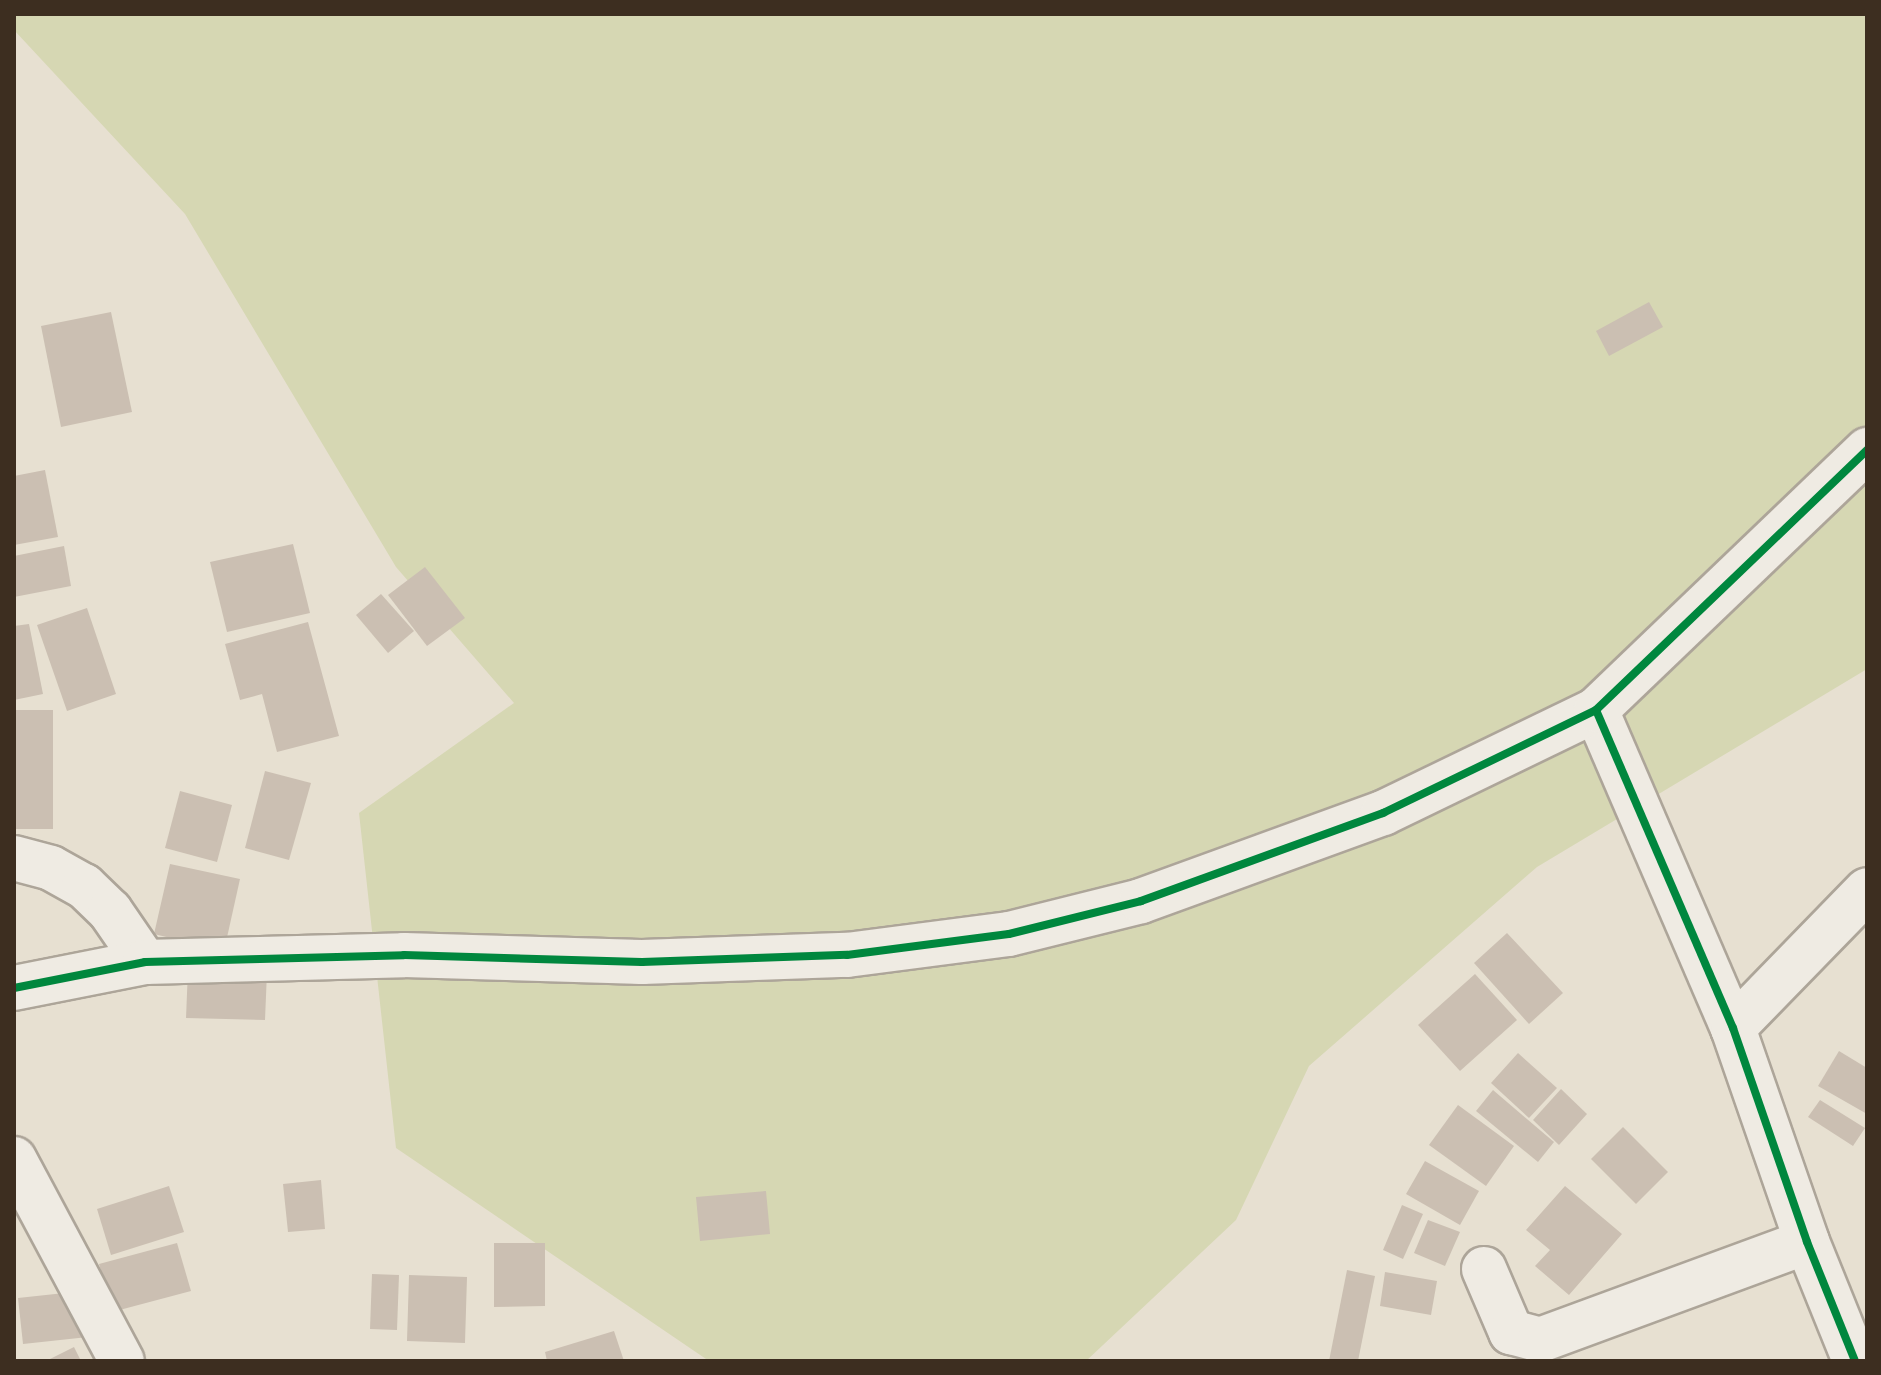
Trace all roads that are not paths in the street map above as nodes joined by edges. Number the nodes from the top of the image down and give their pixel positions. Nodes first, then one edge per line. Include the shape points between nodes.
1 (1867, 450) edge
2 (1596, 710) junction
3 (14, 858) edge
4 (1867, 890) edge
5 (145, 962) junction
6 (14, 988) edge
7 (1733, 1028) junction
8 (14, 1159) edge
9 (1807, 1242) junction
10 (1484, 1269) dead end
11 (122, 1361) edge
12 (1855, 1361) edge

1 - 2 street
2 - 5 street via 1383,813 1141,901 1009,934 847,955 642,962 404,955
2 - 7 street
3 - 5 street via 51,868 84,886
4 - 7 street
5 - 6 street
7 - 9 street
8 - 11 street
9 - 10 street via 1540,1340 1511,1332
9 - 12 street

